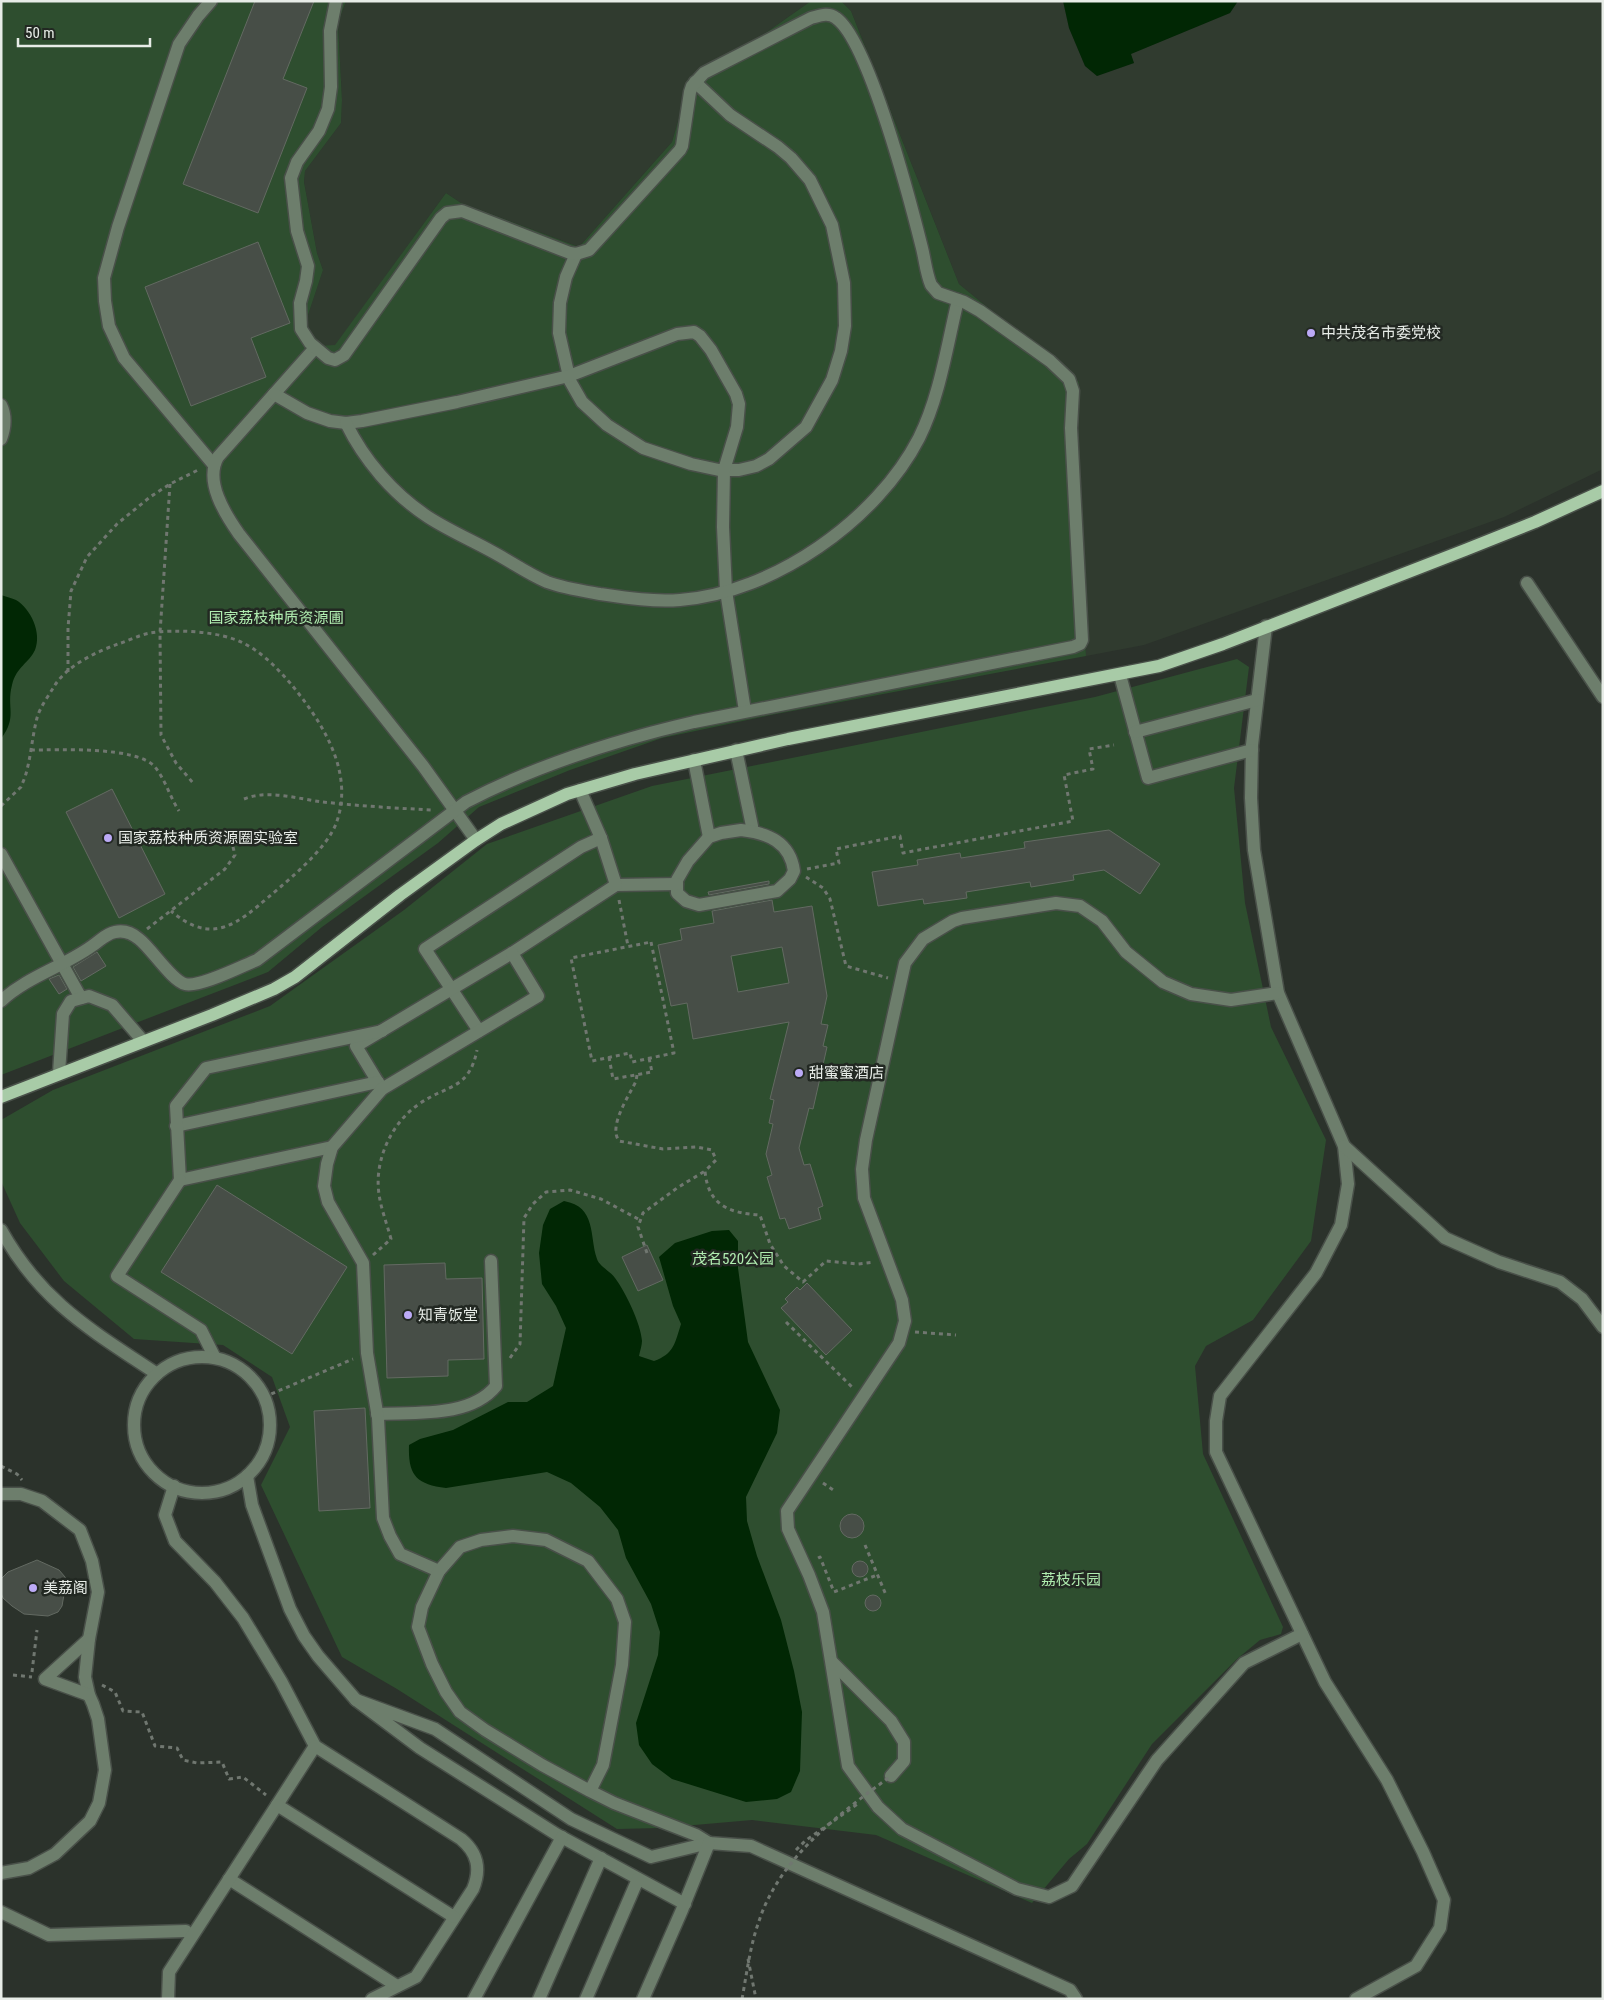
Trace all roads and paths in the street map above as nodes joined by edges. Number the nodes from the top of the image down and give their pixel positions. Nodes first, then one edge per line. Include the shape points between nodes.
1 (211, 1) edge
2 (336, 1) edge
3 (695, 82) junction
4 (576, 254) junction
5 (958, 300) junction
6 (315, 348) junction
7 (569, 376) junction
8 (274, 394) junction
9 (1, 405) edge
10 (346, 423) junction
11 (1, 440) edge
12 (213, 467) junction
13 (724, 470) junction
14 (170, 484) junction
15 (1603, 491) edge
16 (1527, 583) dead end
17 (726, 591) junction
18 (1266, 626) junction
19 (160, 633) junction
20 (68, 672) junction
21 (1120, 675) junction
22 (1603, 697) edge
23 (1257, 700) junction
24 (745, 711) junction
25 (1135, 732) junction
26 (1114, 745) dead end
27 (31, 750) junction
28 (736, 750) junction
29 (1252, 750) junction
30 (694, 760) junction
31 (194, 784) dead end
32 (580, 790) junction
33 (244, 799) dead end
34 (341, 803) junction
35 (1, 806) edge
36 (454, 810) junction
37 (179, 811) dead end
38 (752, 826) dead end
39 (709, 837) junction
40 (601, 838) junction
41 (476, 840) junction
42 (232, 843) dead end
43 (1, 854) edge
44 (794, 871) junction
45 (677, 884) junction
46 (616, 885) junction
47 (171, 911) junction
48 (137, 937) junction
49 (628, 946) junction
50 (512, 953) junction
51 (62, 962) junction
52 (901, 982) junction
53 (452, 989) junction
54 (1278, 992) junction
55 (81, 998) junction
56 (1, 1001) edge
57 (481, 1030) junction
58 (382, 1031) junction
59 (143, 1041) junction
60 (609, 1057) junction
61 (649, 1058) junction
62 (59, 1073) junction
63 (637, 1075) junction
64 (380, 1086) junction
65 (1, 1096) edge
66 (176, 1126) junction
67 (1344, 1146) junction
68 (332, 1147) junction
69 (705, 1171) junction
70 (180, 1180) junction
71 (640, 1220) junction
72 (1, 1230) edge
73 (12, 1250) junction
74 (647, 1253) dead end
75 (1, 1258) edge
76 (491, 1260) dead end
77 (886, 1260) junction
78 (363, 1263) junction
79 (786, 1322) dead end
80 (1603, 1326) edge
81 (902, 1331) junction
82 (956, 1335) dead end
83 (367, 1353) junction
84 (215, 1358) junction
85 (157, 1374) junction
86 (496, 1378) junction
87 (264, 1397) junction
88 (863, 1397) junction
89 (377, 1414) junction
90 (247, 1476) junction
91 (174, 1486) junction
92 (1, 1494) edge
93 (865, 1545) dead end
94 (804, 1564) junction
95 (439, 1571) junction
96 (877, 1575) junction
97 (886, 1595) dead end
98 (37, 1630) dead end
99 (1302, 1634) junction
100 (88, 1639) junction
101 (832, 1662) junction
102 (31, 1677) dead end
103 (115, 1692) dead end
104 (89, 1696) junction
105 (356, 1700) junction
106 (315, 1746) junction
107 (891, 1776) joint
108 (590, 1791) junction
109 (871, 1797) junction
110 (277, 1805) junction
111 (562, 1837) junction
112 (709, 1842) junction
113 (601, 1858) junction
114 (786, 1862) junction
115 (1, 1873) edge
116 (229, 1879) junction
117 (638, 1879) junction
118 (685, 1904) junction
119 (1, 1912) edge
120 (454, 1917) junction
121 (186, 1931) dead end
122 (748, 1959) junction
123 (397, 1986) junction
124 (168, 1999) edge
125 (372, 1999) edge
126 (474, 1999) edge
127 (540, 1999) edge
128 (586, 1999) edge
129 (643, 1999) edge
130 (742, 1999) edge
131 (756, 1999) edge
132 (1076, 1999) edge
133 (1356, 1999) edge

1 - 12 street via 179,44 118,227 104,278 104,301 109,326 124,358
2 - 6 street via 330,31 328,109 319,132 297,162 291,178 297,231 308,266 299,320 304,336
3 - 4 street via 690,92 680,150 594,247
3 - 5 street via 713,67 810,18 826,15 837,18 855,44 872,82 900,166 930,285 938,293
3 - 13 street via 730,115 778,147 804,172 832,225 844,283 845,326 841,351 832,380 806,427 770,459 756,466
4 - 6 street via 462,211 447,213 428,234 344,355 335,360
4 - 7 street via 560,302 559,333
5 - 17 street via 931,413 896,474 864,510 811,553 778,572
5 - 24 street via 980,311 1050,361 1069,379 1073,398 1071,428 1081,642 1073,647
6 - 8 street
7 - 10 street
7 - 13 street via 582,402 607,425 643,448 690,464
7 - 13 street via 677,334 694,332 726,376 738,404 738,427
8 - 10 street via 308,413
8 - 12 street via 218,457
9 - 11 street via 5,413 5,430
10 - 17 street via 387,483 405,499 429,517 547,582 634,600 680,600
12 - 14 path via 196,470
12 - 36 street via 215,486 228,518
13 - 17 street
14 - 19 path
14 - 20 path via 117,524 87,557 71,591
15 - 18 main road via 1500,536
16 - 22 street
17 - 24 street
18 - 21 main road via 1175,661
18 - 23 street
19 - 20 path via 150,633 106,649
19 - 31 path via 161,735 176,763
19 - 34 path via 219,634 242,642 276,666 302,698 332,748 340,771
20 - 27 path via 56,683 38,716
21 - 25 street
21 - 28 main road
23 - 25 street
23 - 29 street
24 - 36 street via 642,734 596,749 502,785
25 - 29 street via 1148,778
26 - 44 path via 1089,749 1093,769 1064,775 1073,821 903,853 900,836 836,849 839,863
27 - 35 path via 21,787
27 - 37 path via 125,753 148,760 156,767
28 - 30 main road
28 - 38 street
29 - 54 street via 1254,850
30 - 32 main road
30 - 39 street
32 - 40 street
32 - 41 main road via 501,824
33 - 34 path via 255,794 270,794
34 - 36 path
34 - 47 path via 330,836 253,910 218,929 207,930 188,924
36 - 41 street
36 - 48 street via 257,960 223,974 197,984 186,984 177,979
39 - 44 street via 741,830 756,832 775,840 790,853
39 - 45 street via 688,861
40 - 46 street
40 - 53 street via 581,847 426,949
41 - 59 main road via 295,977 212,1016
42 - 47 path via 235,855 225,869
43 - 51 street
44 - 45 street via 777,891 698,905 677,893
44 - 52 path via 823,888 830,899 846,966
45 - 46 street
46 - 49 path
46 - 50 street
47 - 48 path
48 - 51 street via 123,931 114,932
49 - 60 path via 571,958 592,1061
49 - 61 path via 651,942 674,1053
50 - 53 street
50 - 57 street via 538,996
51 - 55 street
51 - 56 street via 22,984
52 - 54 street via 904,963 920,942 946,924 962,918 1056,903 1080,906 1102,920 1126,952 1163,982 1191,994 1231,1000
52 - 77 street via 862,1169 864,1198
53 - 57 street
53 - 58 street
54 - 67 street
55 - 59 street via 89,996 112,1005
55 - 62 street via 71,1001 63,1014
57 - 64 street
57 - 78 path via 468,1076 418,1104 390,1135 378,1179 380,1201 391,1239
58 - 64 street via 356,1046
58 - 66 street via 206,1068 176,1106
59 - 62 main road
60 - 61 path via 630,1053 632,1062
60 - 63 path via 613,1080
61 - 63 path via 652,1072
62 - 65 main road
63 - 69 path via 615,1125 619,1141 663,1149 697,1146 712,1150 716,1160
64 - 66 street
64 - 68 street
66 - 70 street
67 - 80 street via 1445,1238 1499,1262 1560,1282 1582,1299
67 - 99 street via 1348,1184 1341,1225 1316,1273 1220,1396 1216,1421 1216,1452
68 - 70 street
68 - 78 street via 324,1186 328,1202
69 - 71 path via 643,1213
69 - 77 path via 706,1186 721,1205 738,1214 760,1215 770,1244 784,1266 803,1282 822,1262 858,1264
70 - 84 street via 117,1276 201,1330
71 - 74 path via 638,1227
71 - 86 path via 601,1199 570,1190 546,1192 533,1204 524,1218 520,1344
72 - 73 street
73 - 75 street
73 - 85 street via 34,1280 67,1312
76 - 86 street
77 - 81 street via 902,1300 906,1321
78 - 83 street
79 - 88 path
81 - 82 path
81 - 88 street via 899,1343
83 - 87 path
83 - 89 street
84 - 85 street via 184,1359
84 - 87 street via 248,1374
85 - 91 street via 138,1404 134,1425 136,1440 147,1465 157,1476
86 - 89 street via 496,1386 477,1402 446,1410
87 - 90 street via 270,1425 268,1444
88 - 94 street via 788,1511 788,1528
89 - 95 street via 384,1518 390,1536 400,1554
90 - 91 street via 236,1484 210,1492
90 - 105 street via 252,1505 290,1608 318,1656
91 - 106 street via 165,1515 175,1541 215,1582 243,1618
92 - 100 street via 20,1494 42,1501 80,1530 92,1561 98,1592
93 - 96 path
94 - 96 path via 820,1557 834,1592
94 - 101 street via 822,1612
95 - 108 street via 422,1607 418,1627 446,1692 460,1712 485,1730
95 - 108 street via 460,1547 480,1540 513,1536 546,1540 588,1561 617,1600 626,1622 622,1665 603,1765
96 - 97 path
98 - 102 path
99 - 109 street via 1244,1663 1157,1760 1072,1886 1049,1897 1018,1889 902,1829
99 - 133 street via 1325,1682 1388,1780 1444,1900 1440,1928 1416,1966
100 - 104 street via 85,1676
100 - 104 street via 45,1679
101 - 107 street via 891,1722 904,1742 904,1761
101 - 109 street via 848,1766
103 - 110 path via 123,1711 142,1712 155,1746 177,1748 183,1760 222,1762 229,1778 243,1777
104 - 115 street via 98,1719 105,1770 99,1803 90,1821 55,1854 29,1868
105 - 111 street via 420,1748
105 - 112 street via 434,1729 571,1819 651,1857
106 - 110 street
106 - 120 street via 470,1846 477,1862 477,1879
107 - 122 path, bridge via 847,1808 795,1859 759,1919
108 - 112 street
109 - 114 path via 805,1842
110 - 116 street
110 - 120 street
111 - 113 street
111 - 126 street
112 - 114 street via 751,1846
112 - 118 street
113 - 117 street
113 - 127 street
114 - 132 street via 1070,1990
116 - 123 street
116 - 124 street via 169,1972
117 - 118 street
117 - 128 street
118 - 129 street
119 - 121 street via 49,1935
120 - 123 street via 416,1977
122 - 130 path, bridge
122 - 131 path, bridge
123 - 125 street

